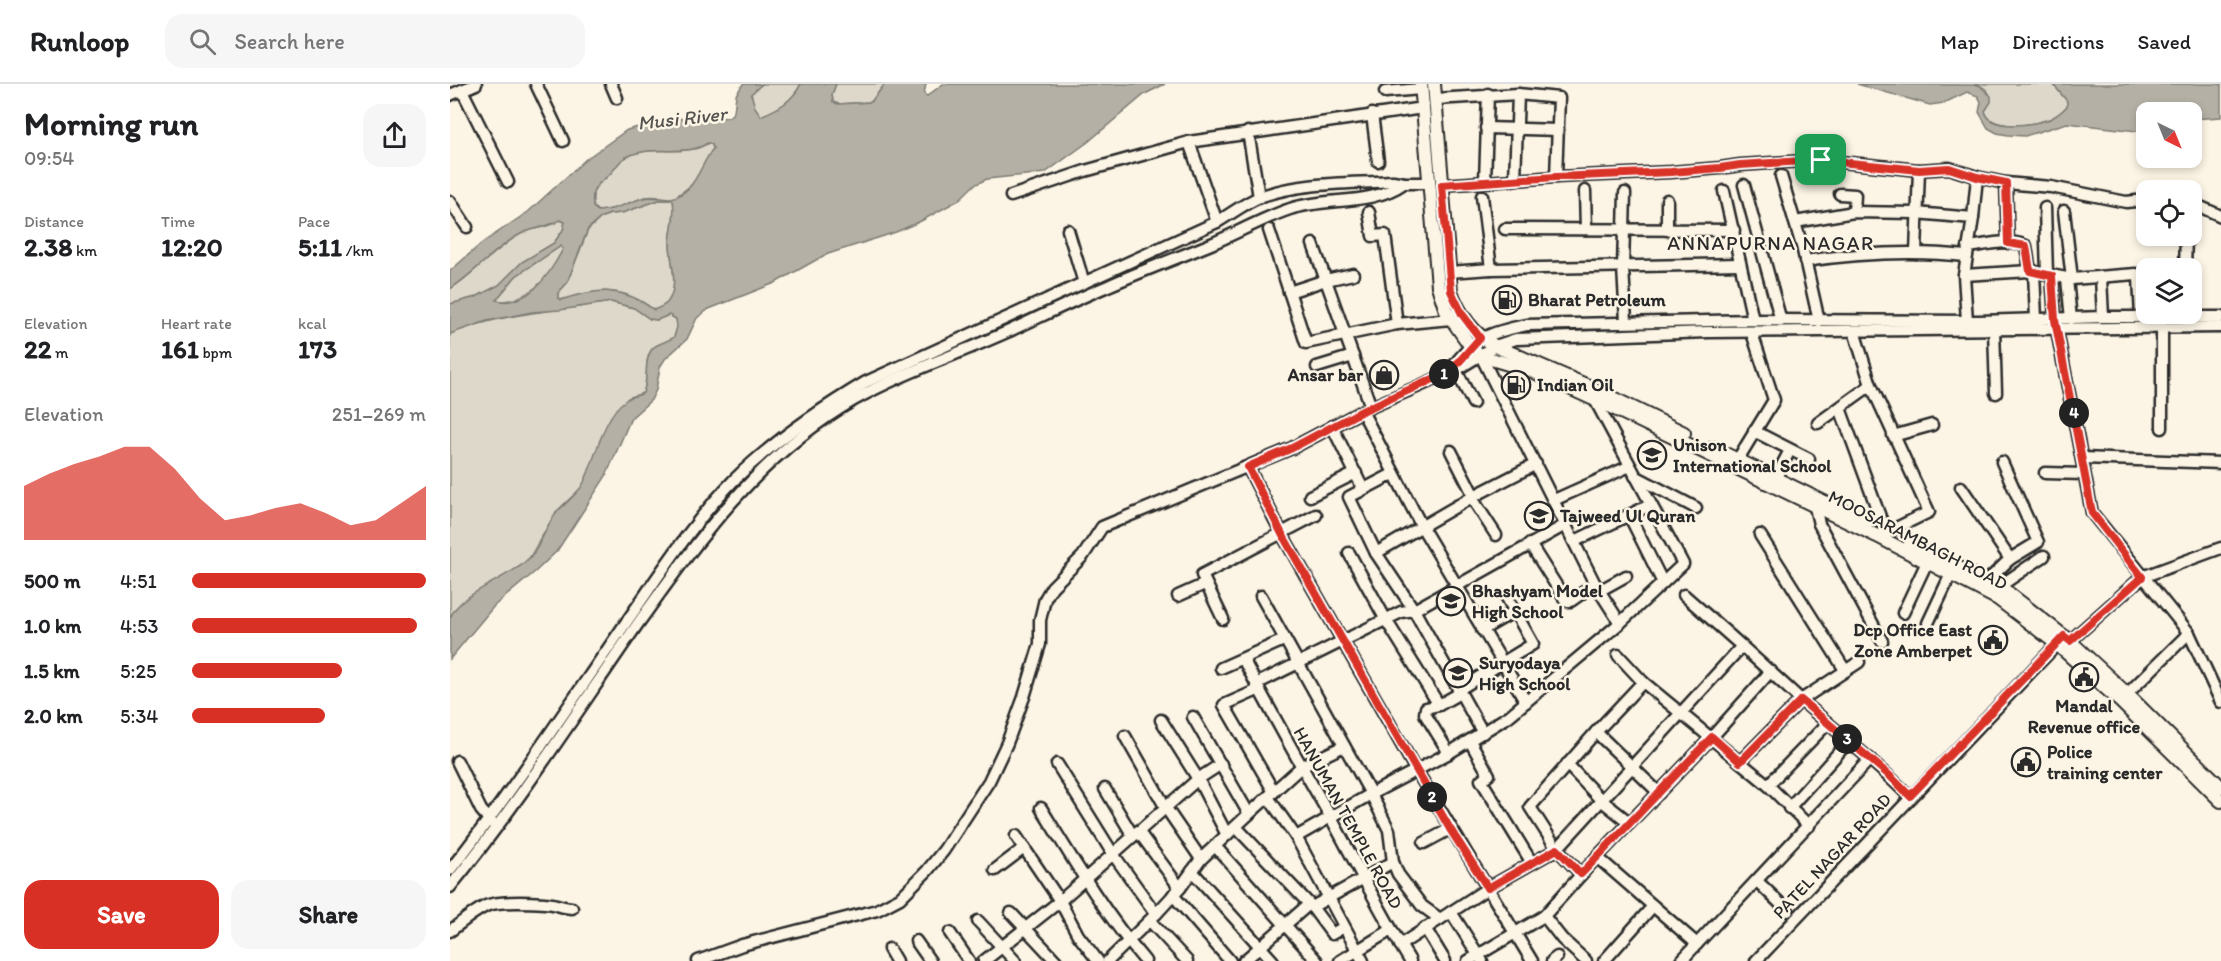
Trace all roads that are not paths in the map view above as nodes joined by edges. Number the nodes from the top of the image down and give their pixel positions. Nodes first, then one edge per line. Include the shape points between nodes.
1 (476, 84) edge
2 (536, 84) edge
3 (611, 84) edge
4 (1434, 84) edge
5 (1421, 86) edge
6 (462, 90) junction
7 (1385, 92) dead end
8 (1488, 94) junction
9 (1518, 94) junction
10 (450, 95) edge
11 (617, 98) dead end
12 (1436, 99) junction
13 (1423, 108) junction
14 (1372, 114) junction
15 (1486, 128) junction
16 (1516, 130) junction
17 (1558, 130) junction
18 (1248, 132) junction
19 (563, 141) dead end
20 (1189, 142) junction
21 (1378, 161) dead end
22 (1919, 170) junction
23 (1780, 176) dead end
24 (1556, 177) junction
25 (1977, 177) junction
26 (1515, 180) junction
27 (1485, 181) junction
28 (508, 183) dead end
29 (1404, 183) junction
30 (2006, 183) junction
31 (1436, 184) junction
32 (1744, 185) dead end
33 (1585, 191) dead end
34 (1724, 191) dead end
35 (1625, 193) dead end
36 (1840, 194) dead end
37 (1011, 196) dead end
38 (1482, 196) dead end
39 (1259, 197) junction
40 (1667, 200) dead end
41 (450, 201) edge
42 (2136, 201) edge
43 (2202, 207) edge
44 (2045, 208) dead end
45 (2064, 211) dead end
46 (1369, 212) dead end
47 (1854, 212) junction
48 (1916, 213) junction
49 (2221, 216) edge
50 (1973, 218) junction
51 (1217, 222) junction
52 (1795, 222) junction
53 (467, 227) dead end
54 (1505, 229) dead end
55 (1586, 229) junction
56 (1068, 230) dead end
57 (1269, 230) dead end
58 (1624, 230) junction
59 (1667, 230) junction
60 (1734, 230) junction
61 (2008, 243) junction
62 (1313, 244) dead end
63 (1967, 252) junction
64 (1916, 253) junction
65 (1805, 261) junction
66 (1740, 264) junction
67 (1623, 268) junction
68 (1491, 269) junction
69 (2032, 271) junction
70 (1449, 272) junction
71 (1353, 274) dead end
72 (1964, 275) junction
73 (2050, 275) junction
74 (2136, 275) edge
75 (2101, 277) junction
76 (2070, 279) junction
77 (1326, 280) junction
78 (1084, 283) junction
79 (1289, 292) junction
80 (2202, 316) edge
81 (2221, 316) edge
82 (2103, 317) junction
83 (2136, 318) edge
84 (2071, 319) junction
85 (1451, 320) junction
86 (1754, 320) junction
87 (2036, 320) junction
88 (1626, 321) junction
89 (1780, 321) junction
90 (1819, 321) junction
91 (1967, 321) junction
92 (1397, 324) junction
93 (2057, 325) junction
94 (2162, 327) junction
95 (2221, 327) edge
96 (1994, 329) junction
97 (1854, 331) junction
98 (1752, 333) junction
99 (1345, 334) junction
100 (1475, 343) junction
101 (1495, 346) junction
102 (1353, 356) junction
103 (1482, 356) junction
104 (1317, 367) dead end
105 (1454, 370) junction
106 (1871, 385) junction
107 (1996, 393) dead end
108 (1595, 400) junction
109 (1473, 403) dead end
110 (1840, 408) junction
111 (1367, 409) junction
112 (1818, 423) dead end
113 (1932, 425) dead end
114 (1332, 426) junction
115 (2162, 428) dead end
116 (1754, 431) junction
117 (1893, 436) junction
118 (1790, 450) junction
119 (1450, 451) dead end
120 (2082, 458) junction
121 (1738, 459) junction
122 (1809, 459) dead end
123 (2002, 462) dead end
124 (2221, 463) edge
125 (1536, 464) junction
126 (1248, 467) junction
127 (1632, 471) junction
128 (1356, 473) junction
129 (2045, 473) dead end
130 (1393, 474) junction
131 (2085, 474) junction
132 (1776, 477) junction
133 (1961, 487) dead end
134 (1363, 489) junction
135 (1310, 496) dead end
136 (1473, 497) junction
137 (1554, 500) junction
138 (1650, 505) junction
139 (1815, 507) junction
140 (1696, 508) dead end
141 (1316, 515) dead end
142 (1629, 515) junction
143 (1567, 524) junction
144 (1422, 527) junction
145 (1886, 533) junction
146 (1282, 534) junction
147 (1496, 535) dead end
148 (1760, 535) dead end
149 (1575, 541) junction
150 (1530, 544) junction
151 (2221, 549) edge
152 (1349, 553) dead end
153 (1376, 553) junction
154 (2043, 556) dead end
155 (2010, 559) junction
156 (1927, 562) junction
157 (1951, 574) junction
158 (1626, 576) dead end
159 (2142, 577) junction
160 (1663, 583) junction
161 (1205, 584) junction
162 (1457, 585) junction
163 (1992, 585) junction
164 (1597, 587) junction
165 (1684, 595) dead end
166 (1178, 596) dead end
167 (1261, 596) dead end
168 (1506, 596) dead end
169 (1414, 610) junction
170 (1515, 611) junction
171 (1903, 613) dead end
172 (1223, 619) dead end
173 (1386, 620) junction
174 (1620, 623) junction
175 (1928, 623) dead end
176 (1482, 630) junction
177 (2190, 633) junction
178 (1284, 640) junction
179 (2064, 640) junction
180 (1344, 641) junction
181 (1882, 641) dead end
182 (1742, 646) junction
183 (1618, 655) dead end
184 (1243, 659) junction
185 (1859, 662) dead end
186 (1297, 663) junction
187 (1502, 663) junction
188 (1221, 668) dead end
189 (1845, 670) junction
190 (1771, 671) junction
191 (1644, 682) junction
192 (1257, 687) junction
193 (1459, 691) junction
194 (2124, 697) junction
195 (1801, 700) junction
196 (2221, 700) edge
197 (1526, 702) junction
198 (1438, 705) junction
199 (1683, 713) junction
200 (1193, 717) dead end
201 (1161, 720) dead end
202 (1828, 723) junction
203 (1596, 732) junction
204 (1483, 733) junction
205 (1125, 736) dead end
206 (1712, 737) junction
207 (1470, 741) junction
208 (1849, 741) junction
209 (1344, 746) junction
210 (1449, 753) junction
211 (1870, 759) junction
212 (457, 761) dead end
213 (1740, 762) junction
214 (1057, 764) dead end
215 (1221, 764) junction
216 (1567, 764) junction
217 (1301, 767) junction
218 (1632, 767) junction
219 (1416, 770) junction
220 (1198, 779) junction
221 (1768, 785) junction
222 (2221, 787) edge
223 (1105, 789) dead end
224 (1659, 793) junction
225 (1371, 794) junction
226 (1271, 795) junction
227 (1910, 796) junction
228 (1601, 800) junction
229 (2221, 801) edge
230 (1041, 808) dead end
231 (1166, 808) junction
232 (1789, 808) junction
233 (1249, 814) junction
234 (1330, 817) junction
235 (1630, 823) junction
236 (493, 824) junction
237 (1809, 826) junction
238 (1236, 827) junction
239 (1450, 829) junction
240 (1135, 833) junction
241 (1227, 835) junction
242 (1016, 836) dead end
243 (1296, 837) junction
244 (1424, 843) dead end
245 (1215, 846) junction
246 (1024, 848) junction
247 (1557, 849) junction
248 (1113, 854) junction
249 (1395, 854) junction
250 (1597, 857) junction
251 (1201, 859) junction
252 (1532, 863) junction
253 (450, 870) edge
254 (995, 870) dead end
255 (1192, 871) junction
256 (1581, 874) junction
257 (1085, 879) junction
258 (1363, 879) junction
259 (1756, 881) junction
260 (450, 887) edge
261 (1488, 888) junction
262 (1176, 892) junction
263 (1329, 898) junction
264 (1060, 901) junction
265 (1310, 906) junction
266 (1653, 906) junction
267 (572, 908) dead end
268 (1788, 911) dead end
269 (1451, 912) junction
270 (1011, 913) dead end
271 (1544, 916) junction
272 (1153, 917) junction
273 (1440, 919) junction
274 (978, 921) dead end
275 (1284, 926) junction
276 (1344, 927) junction
277 (1025, 928) junction
278 (1425, 928) junction
279 (1391, 930) junction
280 (450, 931) edge
281 (1515, 932) junction
282 (950, 933) dead end
283 (916, 941) dead end
284 (1128, 942) junction
285 (1696, 944) junction
286 (1400, 945) junction
287 (1002, 946) junction
288 (1261, 946) junction
289 (889, 949) dead end
290 (1357, 951) junction
291 (1480, 958) edge
292 (698, 961) edge
293 (896, 961) edge
294 (930, 961) edge
295 (969, 961) edge
296 (984, 961) edge
297 (1015, 961) edge
298 (1056, 961) edge
299 (1098, 961) edge
300 (1108, 961) edge
301 (1145, 961) edge
302 (1187, 961) edge
303 (1230, 961) edge
304 (1244, 961) edge
305 (1273, 961) edge
306 (1317, 961) edge
307 (1340, 961) edge
308 (1363, 961) edge
309 (1410, 961) edge
310 (1445, 961) edge
311 (1468, 961) edge
312 (1532, 961) edge
313 (1586, 961) edge
314 (1604, 961) edge
315 (1681, 961) edge
316 (1756, 961) edge

1 - 6 street
2 - 19 street
3 - 11 street
4 - 12 main road, MOOSARAMBAGH ROAD
5 - 7 street
5 - 13 main road, MOOSARAMBAGH ROAD
6 - 10 street
6 - 28 street
8 - 9 street
8 - 12 street
8 - 15 street
9 - 16 street
9 - 17 street via 1558,98
12 - 31 main road, MOOSARAMBAGH ROAD
13 - 14 street
13 - 31 main road, MOOSARAMBAGH ROAD
14 - 18 street
14 - 21 street
15 - 16 street
15 - 27 street
16 - 17 street
16 - 26 street
17 - 24 street
18 - 20 street
18 - 39 street
20 - 37 street
20 - 51 street
22 - 24 street via 1821,160
22 - 25 street via 1949,168
22 - 48 street
23 - 52 street
24 - 26 street
25 - 30 street
25 - 50 street
26 - 27 street
27 - 31 street
29 - 31 street
29 - 39 street via 1289,188
29 - 236 street via 1394,190 1363,198 1289,209 891,382 827,418 757,475 712,523
30 - 42 street
30 - 61 street
31 - 70 main road, MOOSARAMBAGH ROAD
31 - 85 main road, MOOSARAMBAGH ROAD via 1435,270
32 - 89 street
33 - 55 street
34 - 60 street
35 - 58 street
36 - 47 street via 1855,195
38 - 68 street
39 - 51 street
40 - 59 street
41 - 53 street
43 - 49 street
44 - 73 street
45 - 76 street
46 - 92 street via 1373,236 1385,235
47 - 48 street
47 - 52 street
48 - 50 street
48 - 64 street
50 - 63 street
51 - 78 street
52 - 65 street
54 - 55 street
55 - 58 street
56 - 78 street
57 - 79 street
58 - 59 street
58 - 67 street
59 - 60 street
60 - 66 street
61 - 63 street
61 - 69 street via 2026,246
62 - 77 street
63 - 64 street
63 - 72 street
64 - 65 street via 1853,254
65 - 90 street
66 - 67 street
66 - 86 street
67 - 68 street
67 - 88 street
68 - 70 street
69 - 72 street
69 - 73 street
69 - 87 street
70 - 100 main road, MOOSARAMBAGH ROAD via 1455,302
71 - 77 street
72 - 91 street
73 - 76 street
73 - 93 street
74 - 75 street
75 - 76 street
75 - 82 street
76 - 84 street
77 - 79 street
77 - 99 street
78 - 236 street via 866,382 778,441 734,480 679,547
79 - 99 street via 1306,343
80 - 81 street
82 - 83 street
82 - 84 street
84 - 93 street
85 - 92 street
85 - 100 main road, MOOSARAMBAGH ROAD
86 - 88 street
86 - 89 street
87 - 91 street
87 - 93 street
88 - 100 street via 1527,325 1504,329
89 - 90 street
90 - 91 street
92 - 99 street
93 - 94 street
93 - 96 street
93 - 120 street
94 - 95 street
94 - 115 street
96 - 97 street
96 - 107 street
97 - 98 street
97 - 106 street
98 - 101 street via 1516,339
98 - 116 street via 1774,400
99 - 102 street
100 - 101 main road, MOOSARAMBAGH ROAD
100 - 103 main road, MOOSARAMBAGH ROAD
100 - 105 street
101 - 103 street
101 - 121 main road, MOOSARAMBAGH ROAD via 1586,385
102 - 104 street
102 - 111 street
103 - 105 street
103 - 108 main road, MOOSARAMBAGH ROAD via 1532,372
103 - 125 street
105 - 109 street
105 - 111 street
106 - 110 street
106 - 117 street
108 - 127 street
108 - 139 main road, MOOSARAMBAGH ROAD
110 - 112 street
110 - 145 street
111 - 114 street
111 - 130 street
113 - 117 street
114 - 126 street
114 - 128 street
116 - 118 street
116 - 121 street
117 - 145 street via 1929,513
118 - 122 street
118 - 132 street
119 - 136 street
120 - 124 street
120 - 131 street
121 - 132 main road, MOOSARAMBAGH ROAD
123 - 155 street via 2038,542
125 - 136 street
125 - 137 street
126 - 146 street
126 - 292 street via 1102,527 1083,556 1052,586 1045,599 1040,644 1024,697 998,763 944,850 900,898 877,910 742,945
127 - 137 street
127 - 138 street
127 - 140 street
128 - 134 street
128 - 135 street
129 - 131 street
130 - 134 street
130 - 144 street
131 - 159 street via 2092,513
132 - 145 main road, MOOSARAMBAGH ROAD
133 - 155 street
134 - 153 street via 1349,497
136 - 144 street
136 - 147 street
137 - 143 street
138 - 142 street
138 - 160 street via 1683,564
139 - 156 main road, MOOSARAMBAGH ROAD
139 - 181 street via 1819,524
141 - 146 street
142 - 149 street
142 - 160 street
143 - 149 street
143 - 150 street
144 - 153 street
144 - 162 street
145 - 163 main road, MOOSARAMBAGH ROAD
146 - 161 street via 1202,575
146 - 180 street
148 - 189 street
149 - 164 street
150 - 162 street
150 - 164 street via 1566,601
151 - 159 street
152 - 173 street
153 - 169 street
154 - 163 street
155 - 163 street
156 - 157 main road, MOOSARAMBAGH ROAD
156 - 171 street
157 - 175 street
157 - 179 main road, MOOSARAMBAGH ROAD
158 - 164 street
159 - 177 street
159 - 179 street, PATEL NAGAR ROAD
160 - 174 street
161 - 166 street
161 - 172 street
162 - 169 street
162 - 176 street
163 - 179 main road, MOOSARAMBAGH ROAD via 2007,592
164 - 174 street
165 - 182 street
167 - 178 street
168 - 170 street
169 - 173 street
169 - 193 street
170 - 176 street
170 - 187 street via 1533,644
173 - 180 street
173 - 198 street
174 - 197 street
176 - 187 street
177 - 194 street
177 - 196 street
178 - 184 street
178 - 186 street
179 - 194 main road, MOOSARAMBAGH ROAD
179 - 227 street, PATEL NAGAR ROAD
180 - 186 street
180 - 219 street
182 - 190 street
182 - 199 street
183 - 191 street
184 - 188 street
184 - 192 street, HANUMAN TEMPLE ROAD
185 - 189 street
186 - 192 street
186 - 209 street
187 - 193 street
187 - 197 street
189 - 195 street
190 - 195 street
190 - 206 street
191 - 199 street
191 - 203 street
192 - 217 street, HANUMAN TEMPLE ROAD
192 - 226 street via 1224,705
193 - 198 street
193 - 204 street
194 - 222 main road, MOOSARAMBAGH ROAD
194 - 229 main road, MOOSARAMBAGH ROAD
195 - 202 street
195 - 213 street
197 - 204 street
198 - 210 street via 1426,708 1425,714
199 - 206 street
199 - 218 street
200 - 215 street
201 - 220 street
202 - 208 street
202 - 221 street
203 - 216 street
203 - 218 street
204 - 207 street
205 - 231 street
206 - 213 street
206 - 224 street
207 - 210 street
207 - 252 street via 1489,775 1481,780
208 - 211 street
208 - 232 street
209 - 217 street
209 - 225 street
210 - 219 street
211 - 227 street
211 - 237 street
212 - 236 street via 481,810
213 - 221 street
214 - 248 street
215 - 220 street
215 - 233 street
216 - 228 street
216 - 247 street via 1530,807
217 - 226 street
217 - 234 street, HANUMAN TEMPLE ROAD
218 - 224 street
218 - 228 street
219 - 225 street
219 - 239 street
220 - 231 street
220 - 241 street
221 - 232 street
223 - 240 street
224 - 235 street
225 - 234 street
225 - 249 street via 1389,830
226 - 233 street
226 - 243 street
227 - 316 street, PATEL NAGAR ROAD
228 - 235 street
228 - 247 street
230 - 257 street
231 - 240 street
231 - 251 street
232 - 237 street
233 - 238 street
234 - 243 street
234 - 258 street, HANUMAN TEMPLE ROAD
235 - 250 street
236 - 253 street
236 - 260 street
237 - 259 street
238 - 241 street
238 - 265 street
239 - 244 street
239 - 261 street
240 - 248 street
240 - 262 street
241 - 245 street
242 - 246 street
243 - 263 street
245 - 251 street
245 - 275 street
246 - 254 street
246 - 264 street
247 - 252 street
247 - 256 street
248 - 257 street
248 - 272 street
249 - 258 street
249 - 273 street via 1398,874 1422,906
250 - 256 street
250 - 266 street
251 - 255 street
252 - 261 street
255 - 262 street
255 - 288 street
256 - 271 street
257 - 264 street
257 - 284 street
258 - 263 street
258 - 279 street, HANUMAN TEMPLE ROAD
259 - 268 street
259 - 285 street
261 - 269 street
261 - 281 street
262 - 272 street
262 - 303 street
263 - 265 street
263 - 276 street
264 - 277 street
264 - 299 street
265 - 275 street
265 - 276 street via 1332,934
266 - 285 street
266 - 314 street
267 - 280 street via 503,901 486,905
269 - 273 street
269 - 291 street
270 - 277 street
271 - 281 street
271 - 313 street
272 - 284 street
272 - 302 street
273 - 278 street
274 - 287 street
275 - 288 street
275 - 306 street
276 - 290 street
277 - 287 street
277 - 298 street
278 - 286 street
278 - 310 street
279 - 286 street, HANUMAN TEMPLE ROAD
279 - 290 street
281 - 291 street
281 - 312 street
282 - 295 street
283 - 294 street
284 - 300 street
284 - 301 street
285 - 315 street
286 - 309 street, HANUMAN TEMPLE ROAD
287 - 296 street
287 - 297 street
288 - 304 street
288 - 305 street
289 - 293 street
290 - 307 street
290 - 308 street
291 - 311 street

